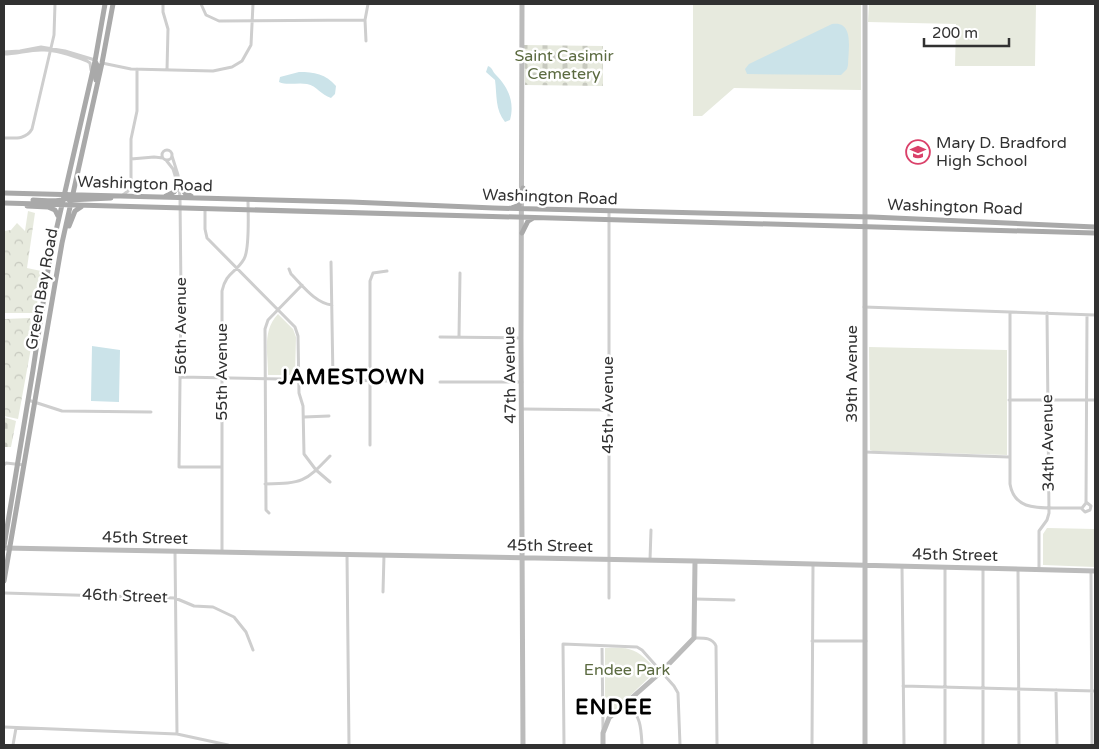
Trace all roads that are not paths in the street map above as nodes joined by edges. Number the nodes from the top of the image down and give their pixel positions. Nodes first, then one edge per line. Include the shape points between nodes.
1 (55, 4) edge
2 (105, 4) edge
3 (112, 4) edge
4 (163, 4) edge
5 (200, 4) edge
6 (253, 4) edge
7 (368, 4) edge
8 (522, 4) edge
9 (865, 4) edge
10 (365, 20) junction
11 (251, 21) junction
12 (366, 41) dead end
13 (98, 45) junction
14 (51, 49) junction
15 (4, 53) edge
16 (95, 61) junction
17 (102, 63) junction
18 (138, 69) junction
19 (168, 70) junction
20 (92, 74) junction
21 (98, 83) junction
22 (4, 138) edge
23 (74, 147) junction
24 (162, 152) junction
25 (172, 156) junction
26 (154, 157) junction
27 (131, 159) junction
28 (164, 159) junction
29 (76, 180) junction
30 (132, 181) junction
31 (179, 185) junction
32 (522, 188) junction
33 (4, 193) edge
34 (46, 193) junction
35 (110, 196) junction
36 (121, 196) junction
37 (143, 197) junction
38 (165, 197) junction
39 (180, 198) junction
40 (209, 198) junction
41 (62, 200) junction
42 (72, 200) junction
43 (248, 200) junction
44 (350, 202) junction
45 (4, 204) edge
46 (86, 206) junction
47 (122, 206) junction
48 (180, 207) junction
49 (205, 208) junction
50 (511, 209) junction
51 (522, 209) junction
52 (248, 210) junction
53 (608, 211) junction
54 (350, 212) junction
55 (865, 217) junction
56 (522, 218) junction
57 (534, 218) junction
58 (922, 218) junction
59 (58, 219) junction
60 (609, 220) junction
61 (866, 225) junction
62 (898, 226) junction
63 (1095, 227) edge
64 (1095, 232) edge
65 (522, 233) junction
66 (331, 262) dead end
67 (236, 268) junction
68 (289, 269) dead end
69 (57, 270) junction
70 (387, 271) dead end
71 (460, 273) dead end
72 (302, 285) junction
73 (332, 305) junction
74 (864, 307) junction
75 (278, 311) junction
76 (1010, 312) junction
77 (1048, 313) junction
78 (1087, 315) junction
79 (1095, 315) edge
80 (440, 336) dead end
81 (459, 336) junction
82 (521, 338) junction
83 (181, 377) junction
84 (223, 378) junction
85 (265, 379) junction
86 (299, 379) junction
87 (333, 380) junction
88 (370, 381) junction
89 (388, 381) dead end
90 (440, 382) dead end
91 (522, 382) junction
92 (1009, 400) junction
93 (1048, 400) junction
94 (1086, 400) junction
95 (1095, 400) edge
96 (31, 401) junction
97 (523, 409) junction
98 (608, 410) junction
99 (151, 412) dead end
100 (304, 416) junction
101 (329, 416) dead end
102 (370, 445) dead end
103 (864, 452) junction
104 (330, 456) dead end
105 (1010, 458) junction
106 (20, 464) junction
107 (4, 465) edge
108 (222, 467) junction
109 (316, 470) junction
110 (330, 482) dead end
111 (265, 484) junction
112 (1086, 502) junction
113 (1051, 508) junction
114 (1081, 508) junction
115 (269, 513) dead end
116 (651, 530) dead end
117 (6, 547) edge
118 (175, 551) junction
119 (222, 552) junction
120 (347, 554) junction
121 (384, 555) junction
122 (522, 558) junction
123 (610, 560) junction
124 (650, 560) junction
125 (695, 561) junction
126 (813, 564) junction
127 (865, 566) junction
128 (902, 566) junction
129 (945, 567) junction
130 (983, 568) junction
131 (1018, 569) junction
132 (1039, 570) junction
133 (1093, 571) edge
134 (4, 581) edge
135 (383, 592) dead end
136 (4, 593) edge
137 (175, 598) junction
138 (609, 598) dead end
139 (695, 599) junction
140 (734, 600) dead end
141 (1093, 632) edge
142 (694, 638) junction
143 (812, 641) junction
144 (866, 641) junction
145 (602, 646) junction
146 (253, 650) dead end
147 (661, 672) junction
148 (903, 686) junction
149 (945, 687) junction
150 (982, 688) junction
151 (1019, 689) junction
152 (1056, 690) junction
153 (1093, 691) edge
154 (627, 703) junction
155 (4, 727) edge
156 (16, 728) junction
157 (603, 733) junction
158 (177, 734) junction
159 (13, 745) edge
160 (228, 745) edge
161 (349, 745) edge
162 (523, 745) edge
163 (564, 745) edge
164 (603, 745) edge
165 (642, 745) edge
166 (680, 745) edge
167 (717, 745) edge
168 (812, 745) edge
169 (865, 745) edge
170 (904, 745) edge
171 (945, 745) edge
172 (982, 745) edge
173 (1019, 745) edge
174 (1057, 745) edge
175 (1092, 745) edge

1 - 14 street
2 - 13 main road, Green Bay Road
3 - 17 main road, Green Bay Road
4 - 19 street via 168,29
5 - 11 street via 212,19
6 - 11 street
7 - 10 street
8 - 32 street, 47th Avenue
9 - 55 street, 39th Avenue
10 - 11 street
10 - 12 street
11 - 19 street via 251,45 242,61 232,67
13 - 16 main road, Green Bay Road
13 - 17 main road
14 - 15 street
14 - 16 street
14 - 20 street via 87,61
14 - 22 street via 29,134
16 - 20 main road, Green Bay Road
16 - 21 main road
17 - 18 street
17 - 21 main road, Green Bay Road
18 - 19 street
18 - 27 street
20 - 23 main road, Green Bay Road
21 - 29 main road, Green Bay Road
23 - 34 main road via 61,186 57,191
23 - 41 main road, Green Bay Road
24 - 25 street via 171,151
24 - 26 street
24 - 28 street
25 - 28 street
25 - 31 street, 56th Avenue
26 - 27 street
26 - 28 street
27 - 30 street
28 - 31 street, 56th Avenue via 171,166
29 - 35 main road via 81,192
29 - 42 main road, Green Bay Road
30 - 36 street via 128,191
30 - 37 street via 135,190
31 - 38 main road
31 - 39 street, 56th Avenue
31 - 40 main road via 190,196
32 - 50 main road via 519,205
32 - 51 street, 47th Avenue
33 - 34 main road, Washington Road
34 - 41 main road, Washington Road
35 - 36 main road, Washington Road
35 - 42 main road, Washington Road
36 - 37 main road, Washington Road
36 - 42 main road
36 - 47 main road via 124,200
37 - 38 main road, Washington Road
38 - 39 main road, Washington Road
39 - 40 main road, Washington Road
39 - 48 street, 56th Avenue
40 - 43 main road, Washington Road
41 - 42 main road, Washington Road
41 - 42 main road, Washington Road
41 - 45 main road
41 - 59 main road, Green Bay Road
42 - 46 main road, Washington Road
42 - 69 main road, Green Bay Road
43 - 44 main road, Washington Road
43 - 52 street, 55th Avenue
44 - 50 main road, Washington Road
44 - 54 main road
45 - 59 main road via 51,208 56,210
46 - 47 main road, Washington Road
46 - 69 main road via 77,208 72,218
47 - 48 main road, Washington Road
48 - 49 main road, Washington Road
48 - 83 street, 56th Avenue
49 - 52 main road, Washington Road
49 - 67 street via 207,238
50 - 51 main road, Washington Road
51 - 53 main road, Washington Road
51 - 56 street, 47th Avenue
52 - 54 main road, Washington Road
52 - 67 street, 55th Avenue via 245,258
53 - 55 main road, Washington Road
53 - 60 street, 45th Avenue
54 - 56 main road, Washington Road
55 - 58 main road, Washington Road
55 - 61 street, 39th Avenue
56 - 57 main road, Washington Road
56 - 65 street, 47th Avenue
57 - 60 main road, Washington Road
57 - 65 main road via 528,221
58 - 62 main road via 920,224
58 - 63 main road, Washington Road
59 - 96 main road, Green Bay Road
60 - 61 main road, Washington Road
60 - 98 street, 45th Avenue
61 - 62 main road, Washington Road
61 - 74 street, 39th Avenue
62 - 64 main road, Washington Road
65 - 82 street, 47th Avenue
66 - 73 street
67 - 75 street
67 - 84 street, 55th Avenue via 227,276 222,290
68 - 72 street
69 - 96 main road, Green Bay Road
70 - 88 street via 373,273 370,280
71 - 81 street
72 - 73 street via 318,301
72 - 75 street
73 - 87 street
74 - 76 street
74 - 103 street, 39th Avenue
75 - 85 street via 268,320 265,329
75 - 86 street via 295,327 298,336
76 - 77 street
76 - 92 street
77 - 78 street
77 - 93 street, 34th Avenue
78 - 79 street
78 - 94 street
80 - 81 street
81 - 82 street
82 - 91 street, 47th Avenue
83 - 84 street
83 - 108 street, 56th Avenue via 179,467
84 - 85 street
84 - 108 street, 55th Avenue
85 - 86 street
85 - 111 street
86 - 87 street
86 - 100 street
87 - 88 street
88 - 89 street
88 - 102 street
90 - 91 street
91 - 97 street, 47th Avenue
92 - 93 street
92 - 105 street
93 - 94 street
93 - 113 street, 34th Avenue
94 - 95 street
94 - 112 street
96 - 99 street via 62,410
96 - 106 main road, Green Bay Road
97 - 98 street
97 - 122 street, 47th Avenue
98 - 123 street, 45th Avenue
100 - 101 street
100 - 109 street via 304,454
103 - 105 street
103 - 127 street, 39th Avenue
104 - 109 street
105 - 113 street via 1010,484 1016,499 1027,506
106 - 107 street
106 - 117 main road, Green Bay Road
108 - 119 street, 55th Avenue
109 - 110 street
109 - 111 street via 305,480 292,484
111 - 115 street via 266,510
112 - 114 street
112 - 114 street via 1090,510 1085,512
113 - 114 street
113 - 132 street, 34th Avenue via 1039,535
116 - 124 street
117 - 118 street, 45th Street
117 - 134 main road, Green Bay Road
118 - 119 street, 45th Street
118 - 137 street
119 - 120 street, 45th Street
120 - 121 street, 45th Street
120 - 161 street
121 - 122 street, 45th Street
121 - 135 street
122 - 123 street, 45th Street
122 - 162 street, 47th Avenue
123 - 124 street, 45th Street
123 - 138 street, 45th Avenue
124 - 125 street, 45th Street
125 - 126 street, 45th Street
125 - 139 street
126 - 127 street, 45th Street
126 - 143 street
127 - 128 street, 45th Street
127 - 144 street, 39th Avenue
128 - 129 street, 45th Street
128 - 148 street
129 - 130 street, 45th Street
129 - 149 street
130 - 131 street, 45th Street
130 - 150 street
131 - 132 street, 45th Street
131 - 151 street
132 - 133 street, 45th Street
133 - 141 street
136 - 137 street, 46th Street
137 - 146 street, 46th Street via 194,606 213,607 234,617 246,632
137 - 158 street
139 - 140 street
139 - 142 street
141 - 153 street
142 - 147 street
142 - 167 street via 708,638 716,646
143 - 144 street
143 - 168 street
144 - 169 street, 39th Avenue
145 - 147 street via 637,647
145 - 157 street
145 - 163 street via 564,644
147 - 154 street
147 - 166 street via 678,693
148 - 149 street
148 - 170 street
149 - 150 street
149 - 171 street
150 - 151 street
150 - 172 street
151 - 152 street
151 - 173 street
152 - 153 street
152 - 174 street
153 - 175 street
154 - 157 street via 609,718
154 - 165 street via 640,720
155 - 156 street
156 - 158 street
156 - 159 street
157 - 164 street
158 - 160 street

